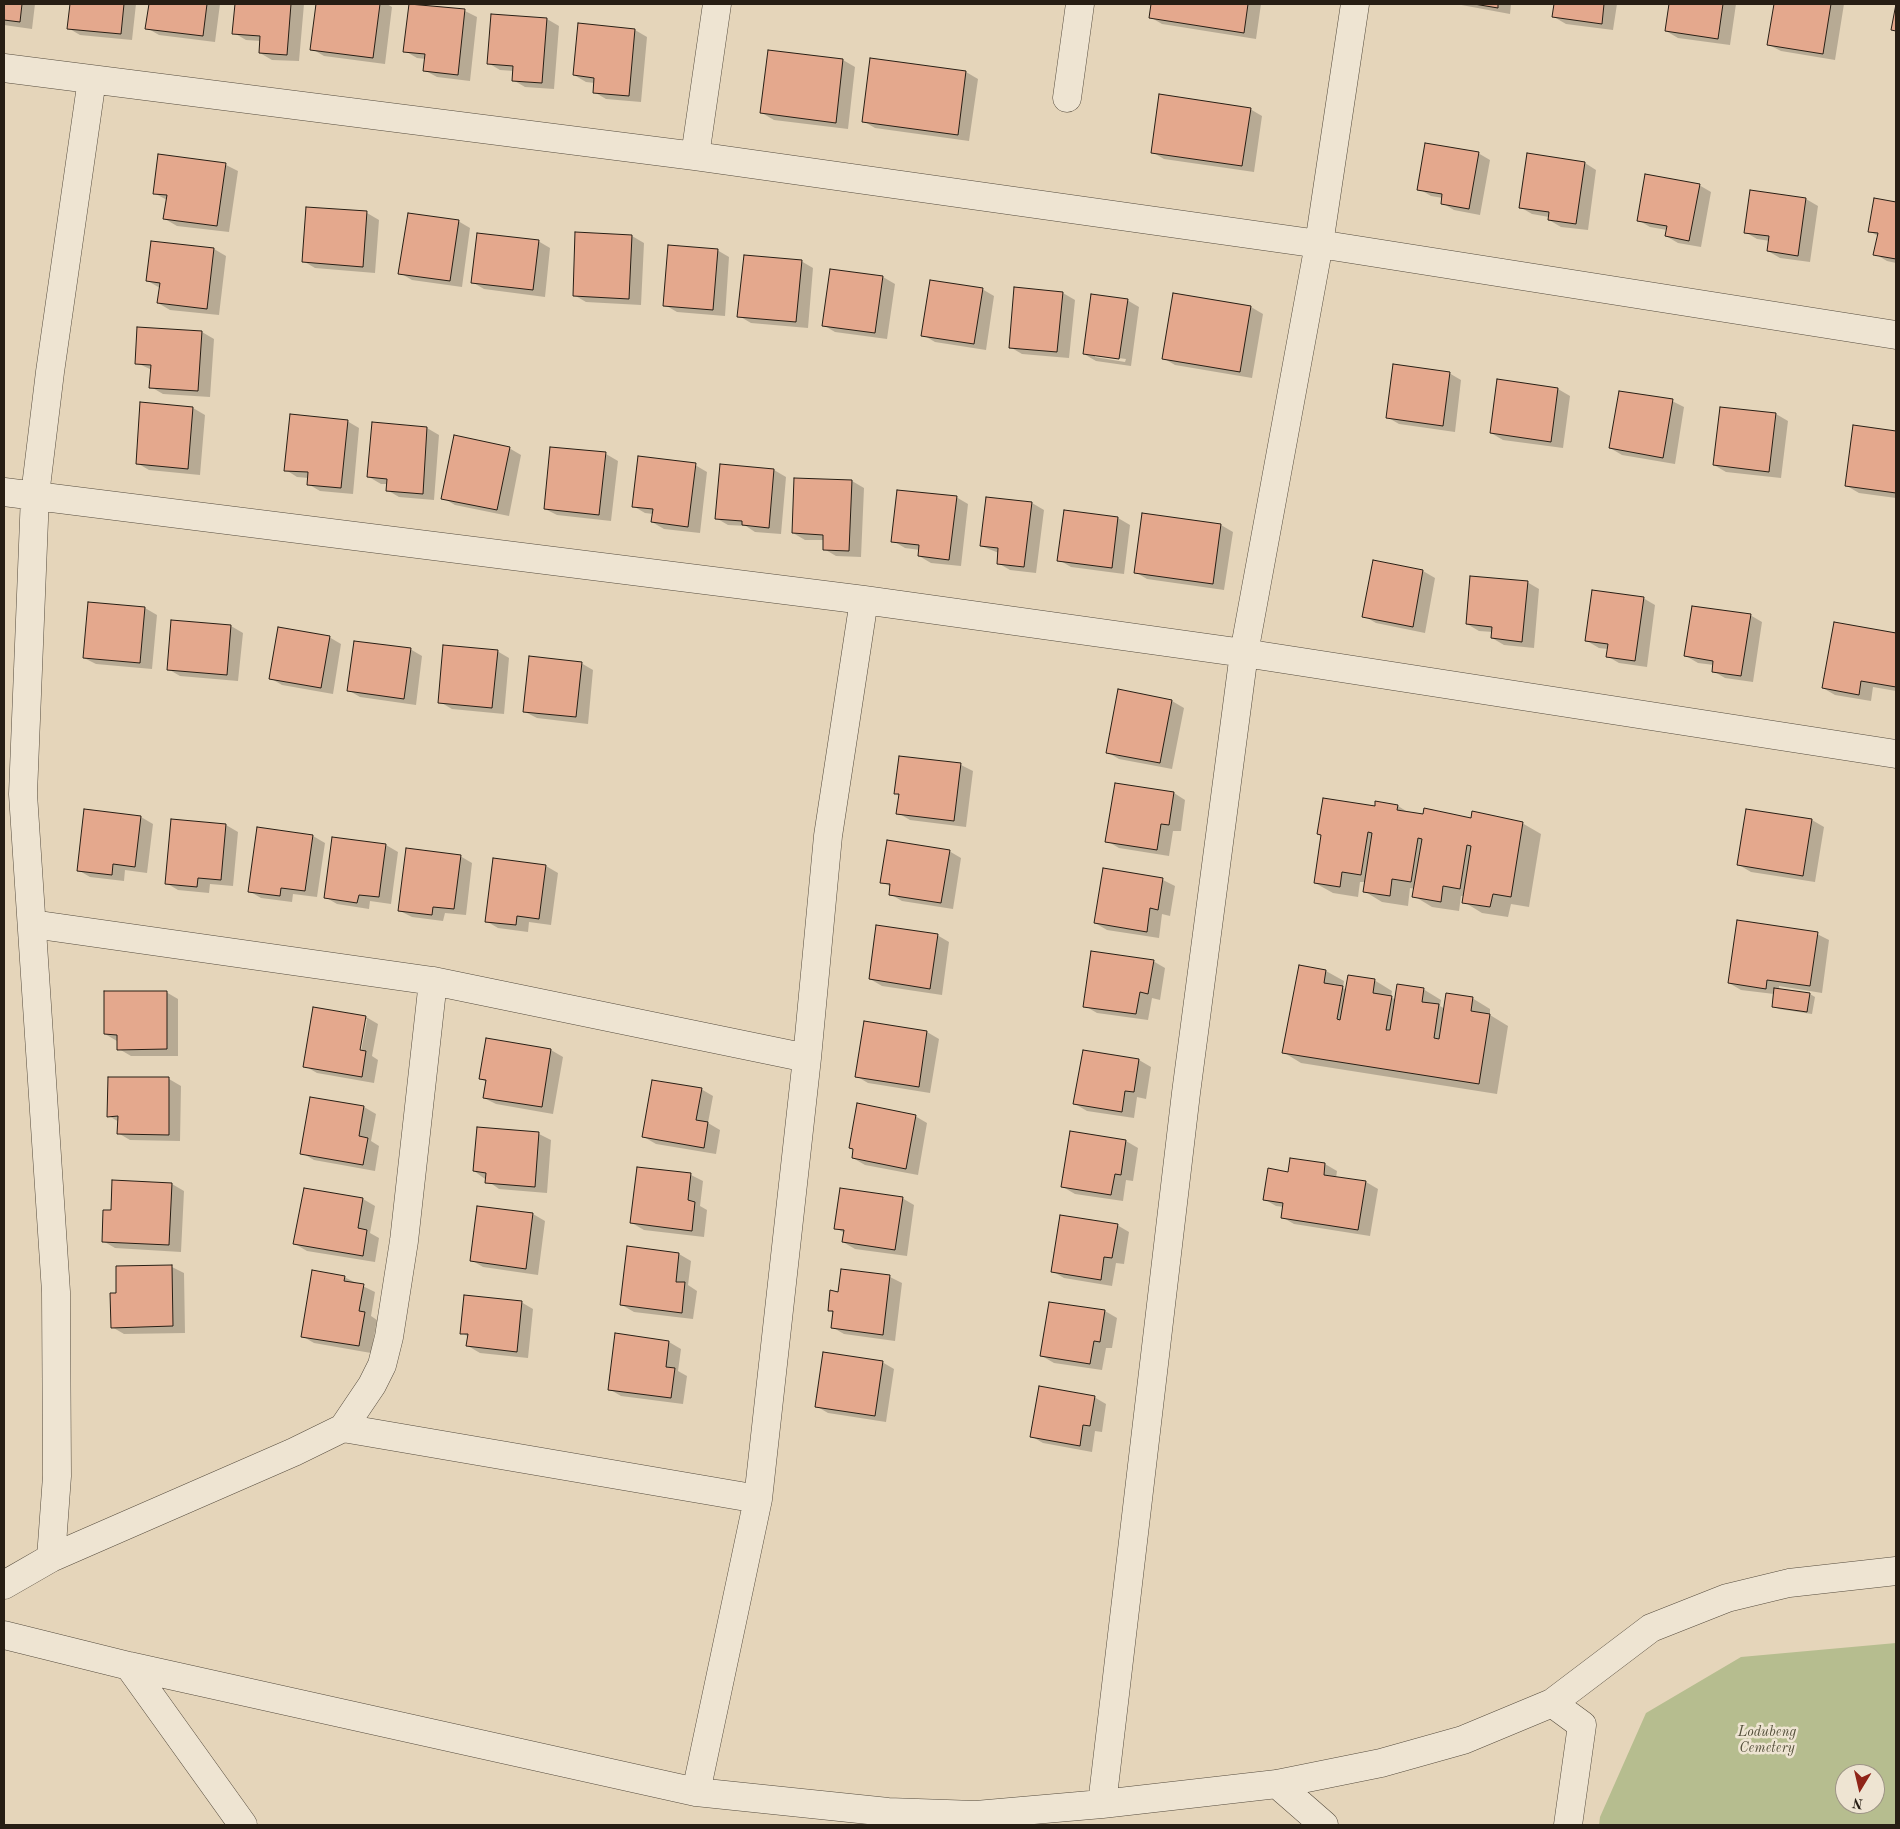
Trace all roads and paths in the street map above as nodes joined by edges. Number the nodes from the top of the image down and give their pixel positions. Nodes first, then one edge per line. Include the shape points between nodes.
1 (716, 4) edge
2 (1080, 4) edge
3 (1355, 4) edge
4 (4, 68) edge
5 (92, 78) junction
6 (1066, 98) dead end
7 (694, 156) junction
8 (1319, 244) junction
9 (1896, 335) edge
10 (4, 492) edge
11 (35, 495) junction
12 (864, 600) junction
13 (1244, 653) junction
14 (1896, 754) edge
15 (32, 924) junction
16 (433, 981) junction
17 (807, 1058) junction
18 (343, 1428) junction
19 (758, 1499) junction
20 (51, 1558) junction
21 (1896, 1571) edge
22 (4, 1585) edge
23 (4, 1635) edge
24 (129, 1666) junction
25 (1552, 1703) junction
26 (1277, 1784) junction
27 (696, 1792) junction
28 (1102, 1804) junction
29 (243, 1825) edge
30 (1324, 1825) edge
31 (1568, 1825) edge

1 - 7 street
2 - 6 street
3 - 8 street
4 - 5 street
5 - 7 street
5 - 11 street
7 - 8 street
8 - 9 street
8 - 13 street
10 - 11 street
11 - 12 street
11 - 15 street via 23,794
12 - 13 street
12 - 17 street via 828,836
13 - 14 street
13 - 28 street via 1186,1093
15 - 16 street
15 - 20 street via 56,1292 57,1476
16 - 17 street
16 - 18 street via 405,1232 389,1337 378,1372
17 - 19 street
18 - 19 street
18 - 20 street
19 - 27 street
20 - 22 street
21 - 25 street via 1789,1583 1727,1598 1651,1628
23 - 24 street
24 - 27 street
24 - 29 street
25 - 26 street via 1463,1740 1381,1763
25 - 31 street via 1582,1725
26 - 28 street
26 - 30 street
27 - 28 street via 888,1812 976,1814

